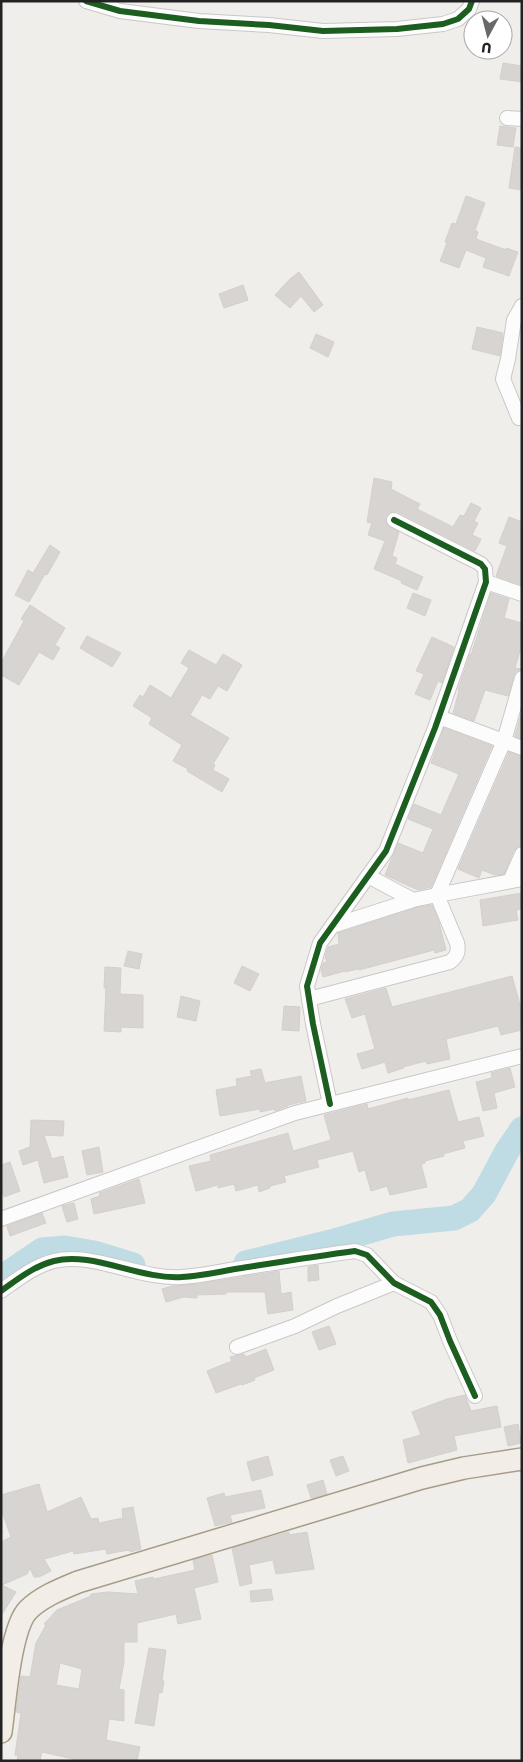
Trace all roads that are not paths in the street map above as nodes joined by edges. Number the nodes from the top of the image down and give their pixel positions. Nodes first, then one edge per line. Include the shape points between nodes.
1 (86, 1) edge
2 (472, 1) edge
3 (507, 118) dead end
4 (522, 119) edge
5 (522, 306) edge
6 (519, 418) dead end
7 (394, 520) dead end
8 (486, 582) junction
9 (522, 594) edge
10 (522, 679) edge
11 (439, 718) junction
12 (504, 742) junction
13 (522, 748) edge
14 (522, 854) edge
15 (368, 876) junction
16 (516, 880) edge
17 (438, 895) junction
18 (413, 900) junction
19 (332, 926) junction
20 (309, 999) junction
21 (522, 1056) edge
22 (330, 1104) junction
23 (1, 1219) edge
24 (394, 1283) junction
25 (1, 1291) edge
26 (237, 1347) dead end
27 (475, 1396) dead end
28 (522, 1459) edge
29 (1, 1732) edge

1 - 2 street via 120,11 199,21 269,24 323,31 444,24 458,19 469,9
3 - 4 street
5 - 6 street via 514,320 503,379
7 - 8 street via 482,564
8 - 9 street
8 - 11 street
10 - 12 street
11 - 12 street
11 - 15 street via 386,851
12 - 13 street
12 - 17 street
14 - 16 street
15 - 18 street
15 - 19 street
16 - 17 street
17 - 18 street
17 - 20 street via 457,943 456,957 450,962
18 - 19 street
19 - 20 street via 320,943 308,986
20 - 22 street
21 - 22 street
22 - 23 street via 295,1113
24 - 25 street via 367,1255 355,1251 165,1278 90,1261 65,1259 33,1269
24 - 26 street
24 - 27 street via 431,1302 440,1315
28 - 29 main road via 422,1478 78,1582 50,1594 27,1611 18,1628

